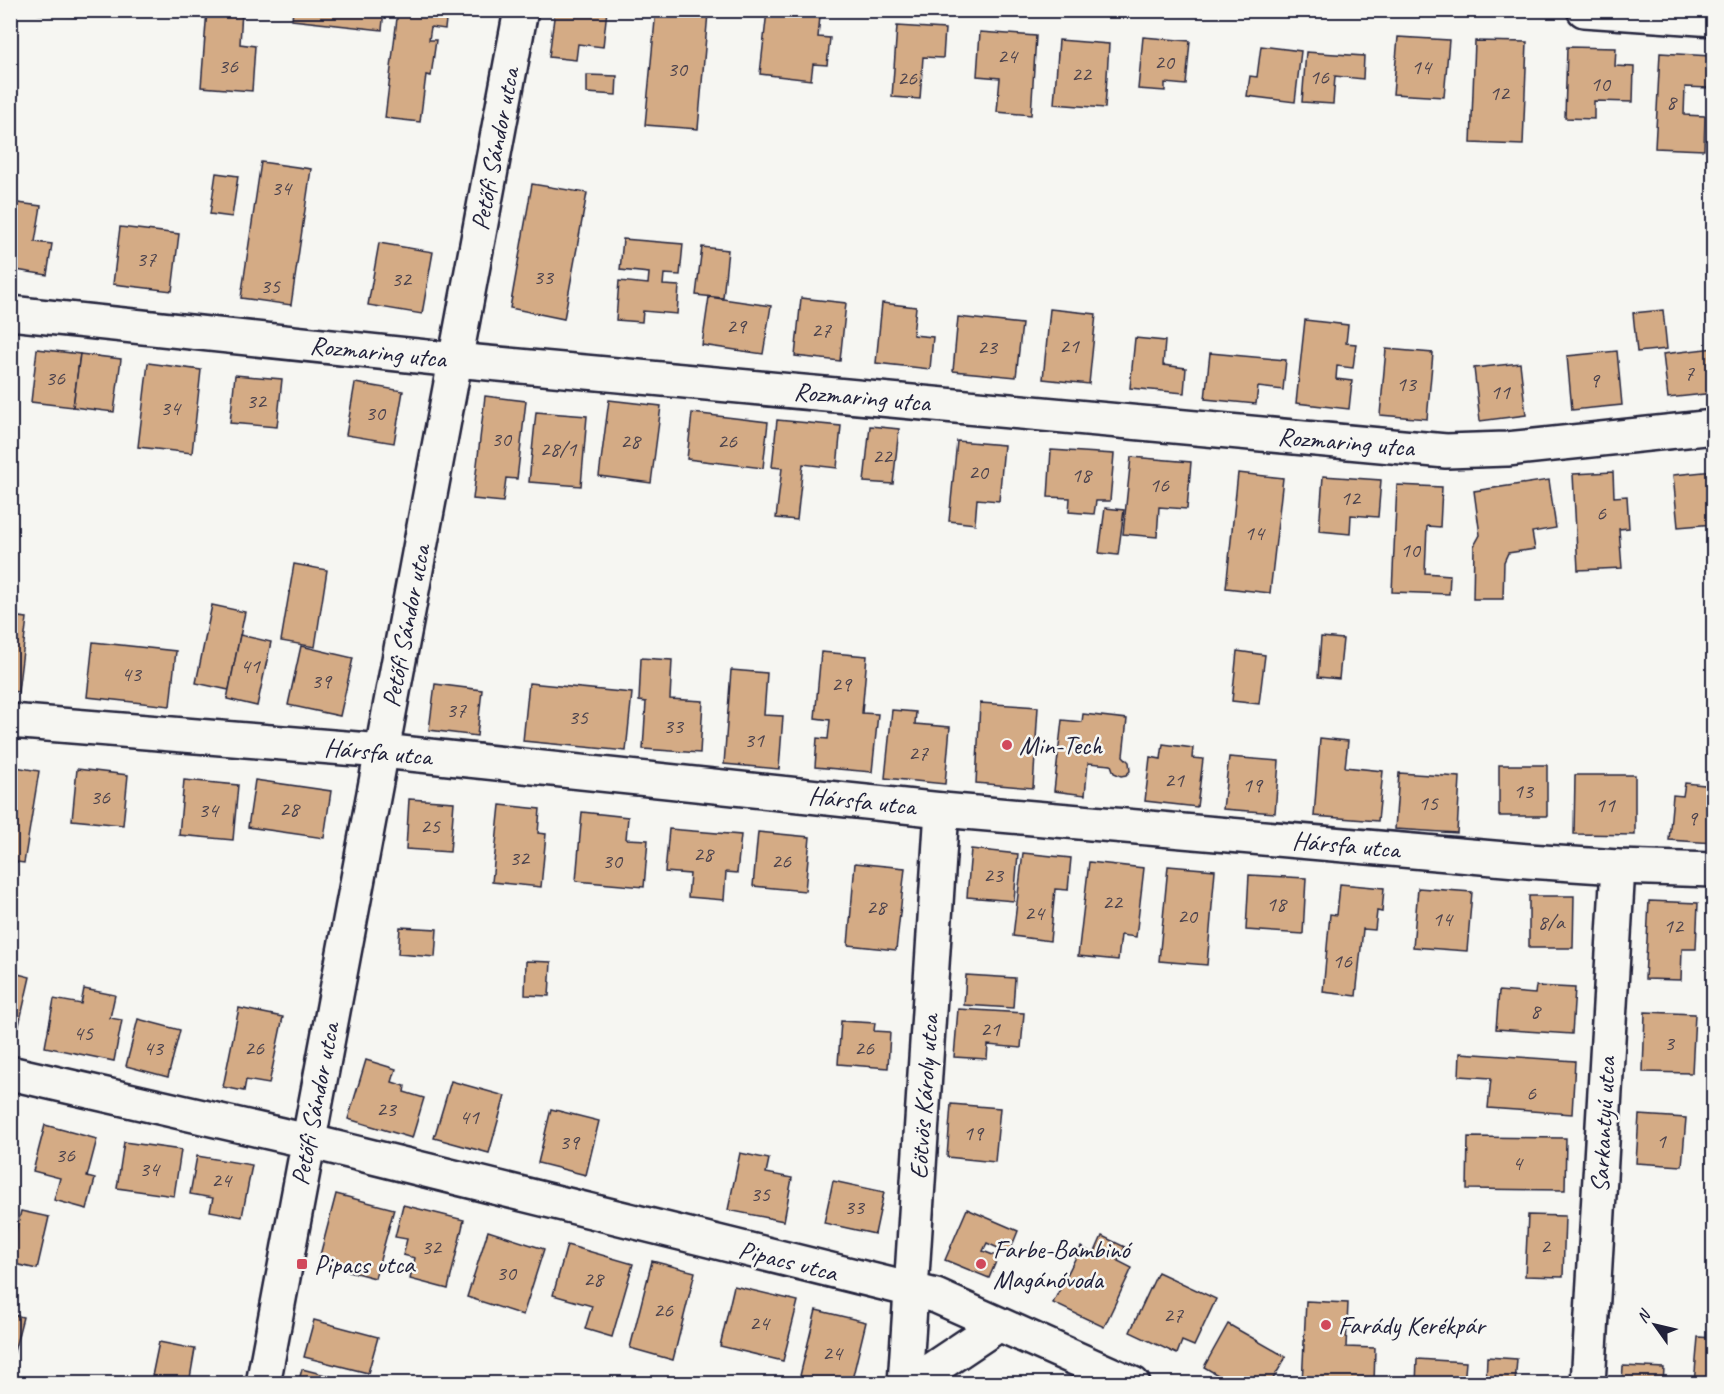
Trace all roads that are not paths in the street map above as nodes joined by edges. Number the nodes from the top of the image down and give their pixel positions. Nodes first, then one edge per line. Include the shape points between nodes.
1 (521, 10) edge
2 (1584, 10) edge
3 (1713, 19) edge
4 (10, 313) edge
5 (455, 360) junction
6 (1713, 428) edge
7 (10, 721) edge
8 (382, 751) junction
9 (942, 810) junction
10 (1618, 867) junction
11 (1713, 870) edge
12 (10, 1073) edge
13 (308, 1142) junction
14 (911, 1291) junction
15 (998, 1325) junction
16 (263, 1383) edge
17 (908, 1383) edge
18 (1133, 1383) edge
19 (1588, 1383) edge

1 - 5 street, Petőfi Sándor utca
2 - 3 street
4 - 5 street, Rozmaring utca
5 - 6 street, Rozmaring utca via 1446,451 1507,449
5 - 8 street, Petőfi Sándor utca
7 - 8 street, Hársfa utca
8 - 9 street, Hársfa utca
8 - 13 street, Petőfi Sándor utca
9 - 10 street, Hársfa utca
9 - 14 street, Eötvös Károly utca
10 - 11 street, Hársfa utca
10 - 19 street, Sarkantyú utca
12 - 13 street, Pipacs utca
13 - 14 street, Pipacs utca
13 - 16 street, Petőfi Sándor utca
14 - 15 street, Pipacs utca via 936,1296
14 - 17 street, Eötvös Károly utca
15 - 17 street
15 - 18 street, Pipacs utca

